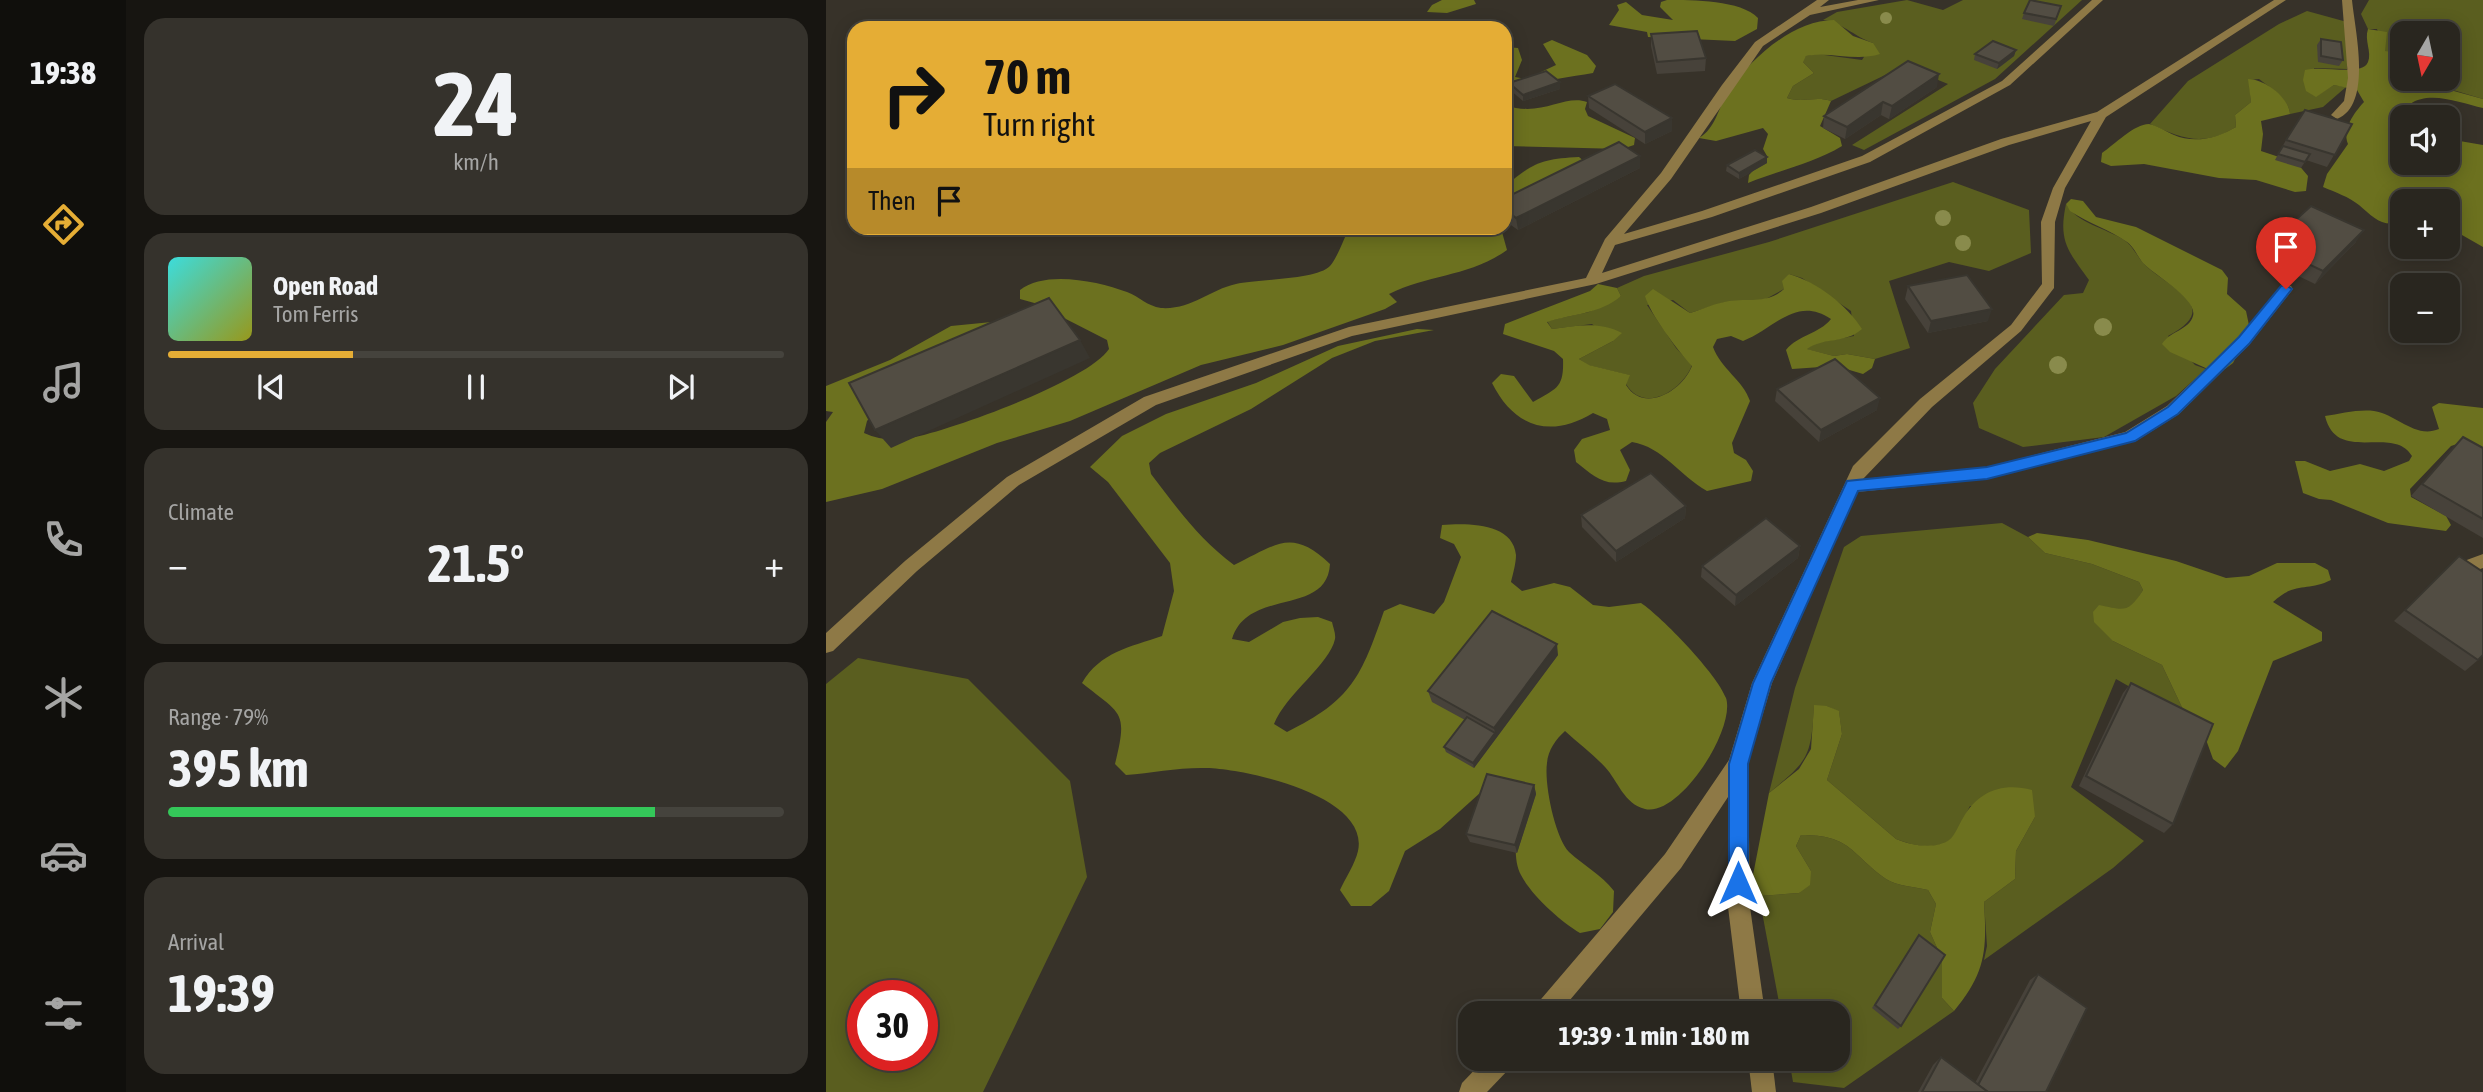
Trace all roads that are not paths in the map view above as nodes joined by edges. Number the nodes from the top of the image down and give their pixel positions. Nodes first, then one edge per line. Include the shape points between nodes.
1 (1824, 0) edge
2 (1874, 0) edge
3 (2098, 0) edge
4 (2281, 0) edge
5 (2347, 0) edge
6 (1801, 14) junction
7 (2101, 115) junction
8 (2337, 115) dead end
9 (1610, 242) junction
10 (1591, 281) junction
11 (2286, 289) dead end
12 (1853, 485) junction
13 (826, 645) edge
14 (1738, 764) junction
15 (1554, 1001) edge
16 (1751, 1001) edge
17 (1491, 1071) edge
18 (1761, 1071) edge
19 (1471, 1092) edge
20 (1764, 1092) edge

1 - 6 street
2 - 6 street
3 - 9 street via 2006,83 1866,159
4 - 7 street
5 - 8 street via 2354,78 2350,102
6 - 9 street via 1759,44 1667,176
7 - 10 street via 2005,142 1816,210
7 - 12 street via 2059,188 2048,222 2049,285 2016,328 1927,403 1859,470
9 - 10 street
10 - 13 street via 1349,332 1150,401 1013,481
11 - 12 street via 2244,341 2173,410 2130,437 1987,473
12 - 14 street via 1762,683
14 - 15 street via 1673,861
14 - 16 street via 1739,907
17 - 19 street
18 - 20 street

